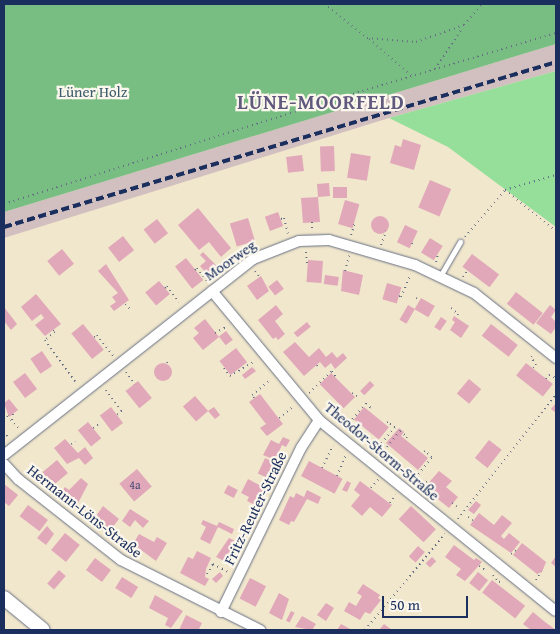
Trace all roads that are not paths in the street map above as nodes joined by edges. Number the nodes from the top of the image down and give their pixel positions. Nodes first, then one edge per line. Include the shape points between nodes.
1 (460, 242) road end
2 (439, 278) junction
3 (213, 290) junction
4 (556, 358) edge
5 (319, 420) junction
6 (4, 455) edge
7 (4, 464) edge
8 (4, 598) edge
9 (556, 610) edge
10 (221, 612) junction
11 (43, 630) edge
12 (260, 630) edge

1 - 2 lane
2 - 3 street, Moorweg via 415,265 350,245 329,240 306,240 291,242 253,259
2 - 4 street, Moorweg via 474,293
3 - 5 street, Theodor-Storm-Straße via 278,374
3 - 6 street, Moorweg
5 - 9 street, Theodor-Storm-Straße
5 - 10 street, Fritz-Reuter-Straße via 301,448
7 - 10 street, Hermann-Löns-Straße via 18,479 116,557
8 - 11 street
10 - 12 street, Hermann-Löns-Straße

